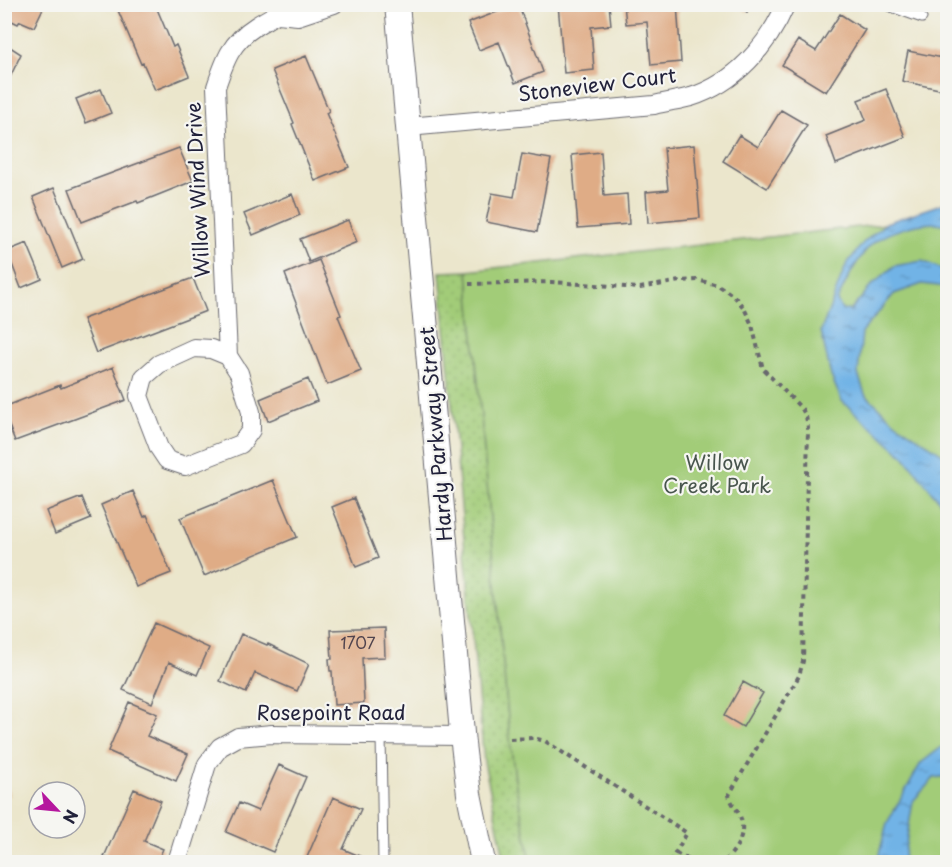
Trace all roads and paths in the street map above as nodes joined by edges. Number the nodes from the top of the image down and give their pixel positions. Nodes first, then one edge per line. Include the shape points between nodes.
1 (334, 4) edge
2 (397, 4) edge
3 (786, 4) edge
4 (883, 4) edge
5 (282, 9) edge
6 (922, 18) dead end
7 (408, 127) junction
8 (469, 284) dead end
9 (228, 356) junction
10 (381, 735) junction
11 (462, 736) junction
12 (510, 739) dead end
13 (676, 853) junction
14 (177, 862) edge
15 (383, 862) edge
16 (483, 862) edge
17 (670, 862) edge
18 (694, 862) edge
19 (724, 862) edge

1 - 5 street, Willow Wind Drive via 298,16
2 - 7 main road, Hardy Parkway Street
3 - 7 street, Stoneview Court via 769,37 748,62 692,96 654,105
4 - 6 lane
5 - 9 street, Willow Wind Drive via 239,38 226,57 216,87
7 - 11 main road, Hardy Parkway Street
8 - 19 path via 552,282 640,288 697,280 718,285 744,308 764,369 806,417 803,661 800,676 729,795 743,826 734,852
9 - 9 street, Willow Wind Drive via 239,373 251,412 251,430 241,444 186,466 167,460 139,396 144,377 159,364 194,348
10 - 11 street, Rosepoint Road
10 - 14 street, Rosepoint Road via 249,736 220,747 207,764
10 - 15 lane
11 - 16 main road, Hardy Parkway Street
12 - 13 path via 545,741 687,833
13 - 17 path
13 - 18 path

